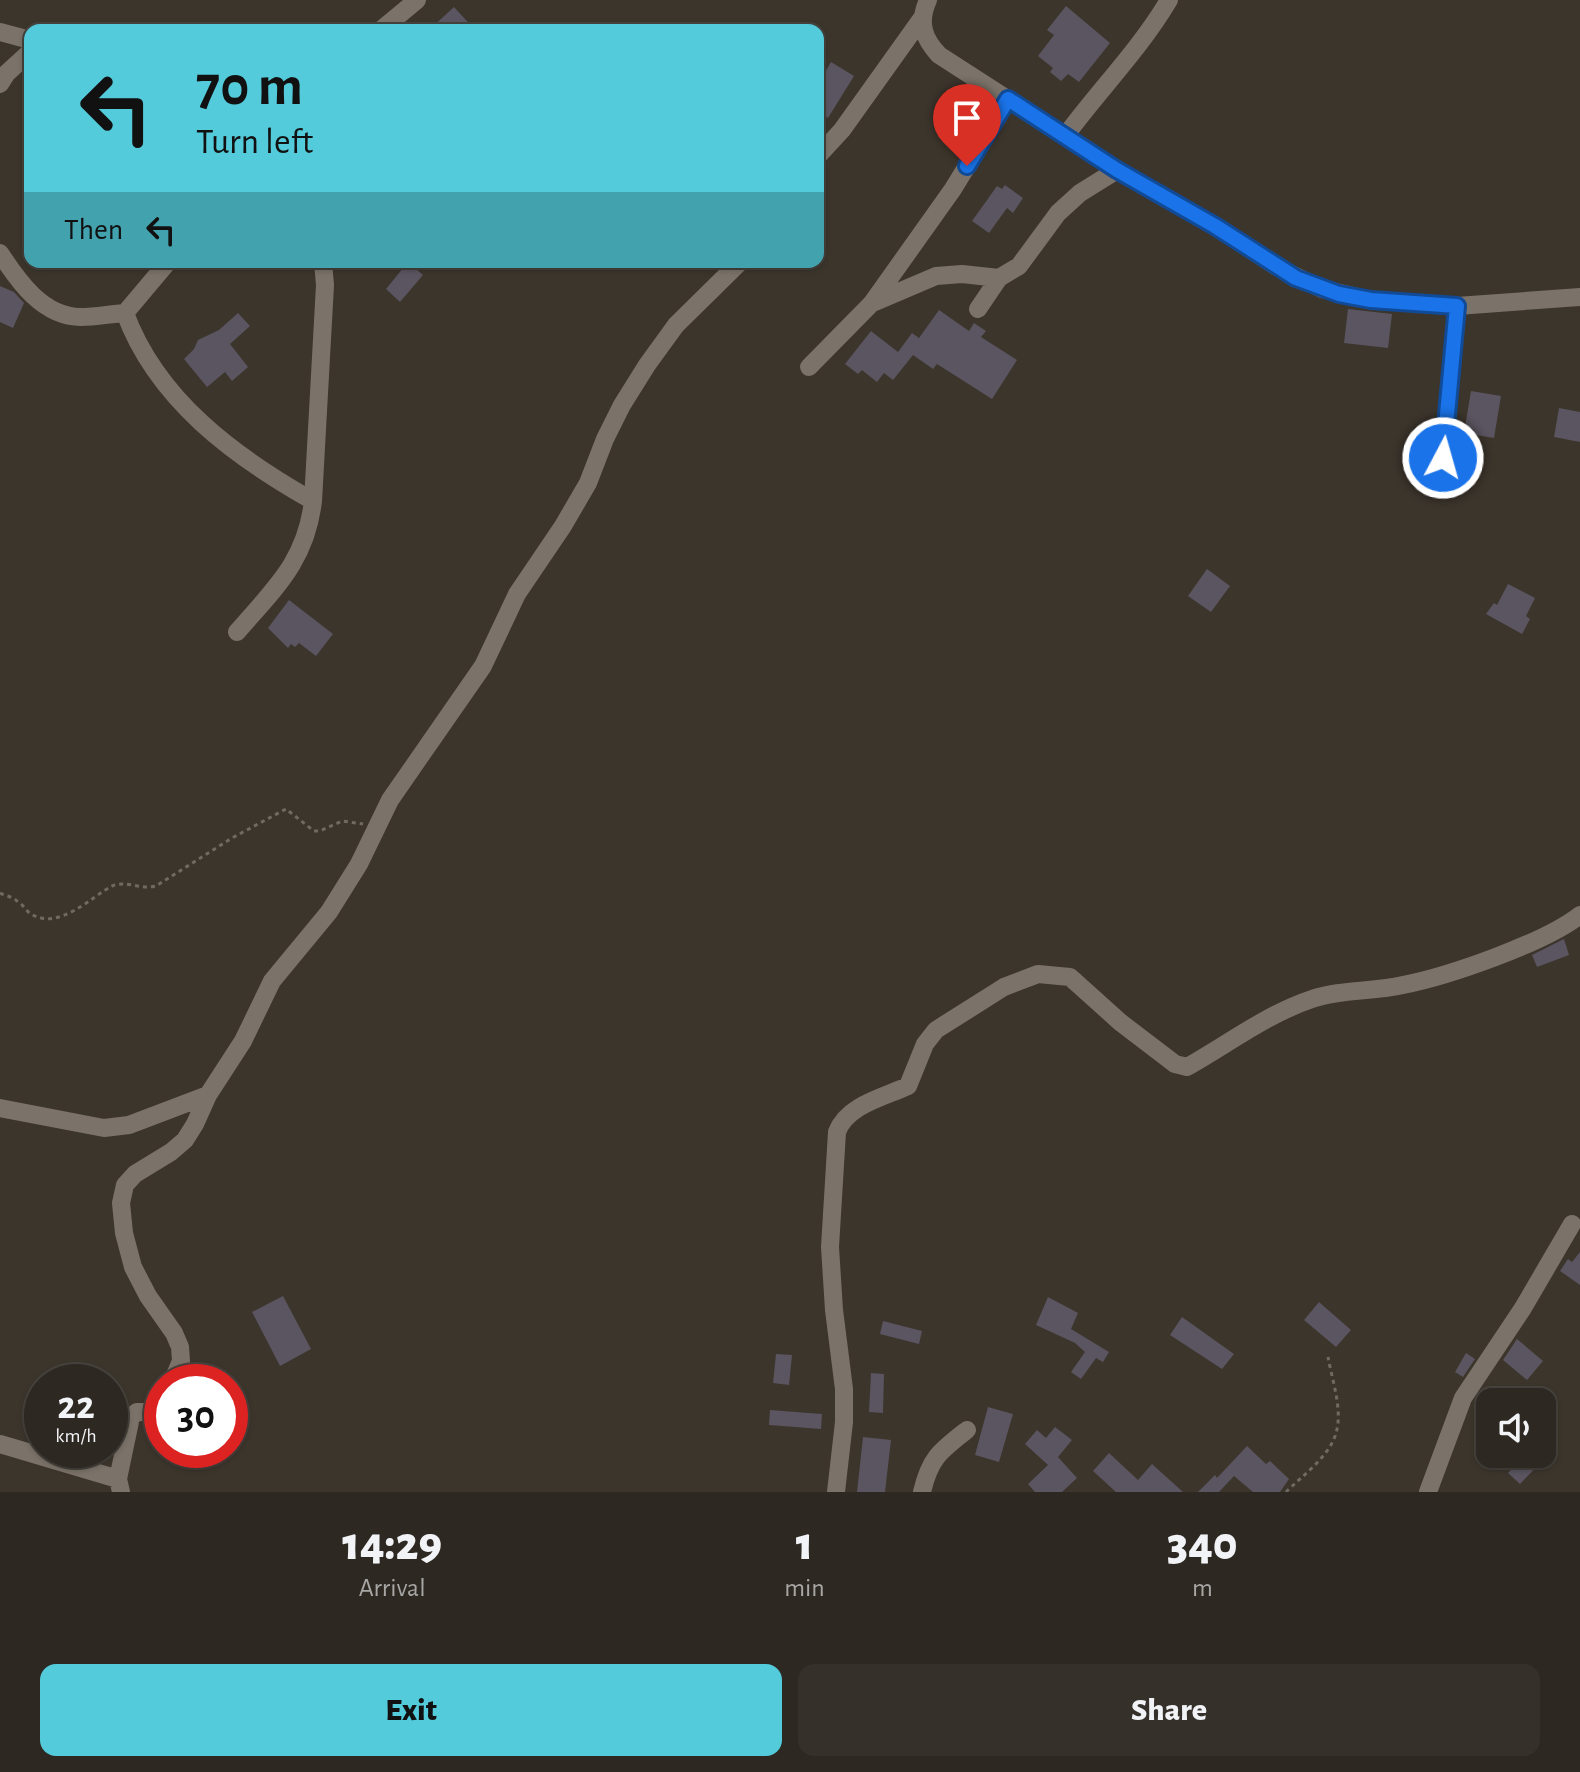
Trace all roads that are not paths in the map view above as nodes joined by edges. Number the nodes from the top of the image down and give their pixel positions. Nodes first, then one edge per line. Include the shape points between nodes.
1 (417, 0) edge
2 (1169, 0) edge
3 (925, 9) edge
4 (388, 24) edge
5 (0, 32) edge
6 (24, 38) edge
7 (24, 57) edge
8 (0, 84) edge
9 (1008, 99) junction
10 (1066, 135) junction
11 (824, 150) edge
12 (1117, 170) junction
13 (0, 253) edge
14 (163, 268) edge
15 (324, 268) edge
16 (734, 268) edge
17 (999, 278) junction
18 (1580, 297) edge
19 (872, 303) junction
20 (1457, 306) junction
21 (978, 309) dead end
22 (125, 313) junction
23 (809, 367) dead end
24 (1443, 458) dead end
25 (313, 501) junction
26 (237, 632) dead end
27 (1580, 915) edge
28 (208, 1095) junction
29 (0, 1108) edge
30 (1572, 1224) dead end
31 (180, 1364) edge
32 (144, 1412) edge
33 (967, 1430) dead end
34 (0, 1444) edge
35 (119, 1486) edge
36 (836, 1492) edge
37 (922, 1492) edge
38 (1428, 1492) edge

1 - 4 street
2 - 10 street via 1138,49
3 - 9 street via 923,31 939,55
3 - 11 street
5 - 6 street
7 - 8 street
9 - 10 street
9 - 19 street via 946,200
10 - 12 street
12 - 17 street via 1070,202 1019,266
12 - 20 street via 1322,289 1371,300
13 - 22 street via 21,285 59,313
14 - 22 street
15 - 25 street
16 - 28 street via 676,325 647,365 616,416 588,483 517,594 483,666 390,800 346,887 272,981 243,1041
17 - 19 street via 936,276
17 - 21 street
18 - 20 street
19 - 23 street
20 - 24 street
22 - 25 street via 149,361 196,419 264,474
25 - 26 street via 303,546 291,567
27 - 36 street via 1518,947 1415,982 1310,1000 1187,1067 1175,1064 1070,977 1059,974 1038,974 1004,987 936,1030 908,1086 854,1111 837,1132 830,1247 844,1422
28 - 29 street via 129,1125 104,1128
28 - 31 street via 185,1140 135,1174 125,1185 121,1203 133,1267 174,1333
30 - 38 street via 1467,1390
32 - 35 street via 131,1417
33 - 37 street via 937,1453
34 - 35 street

